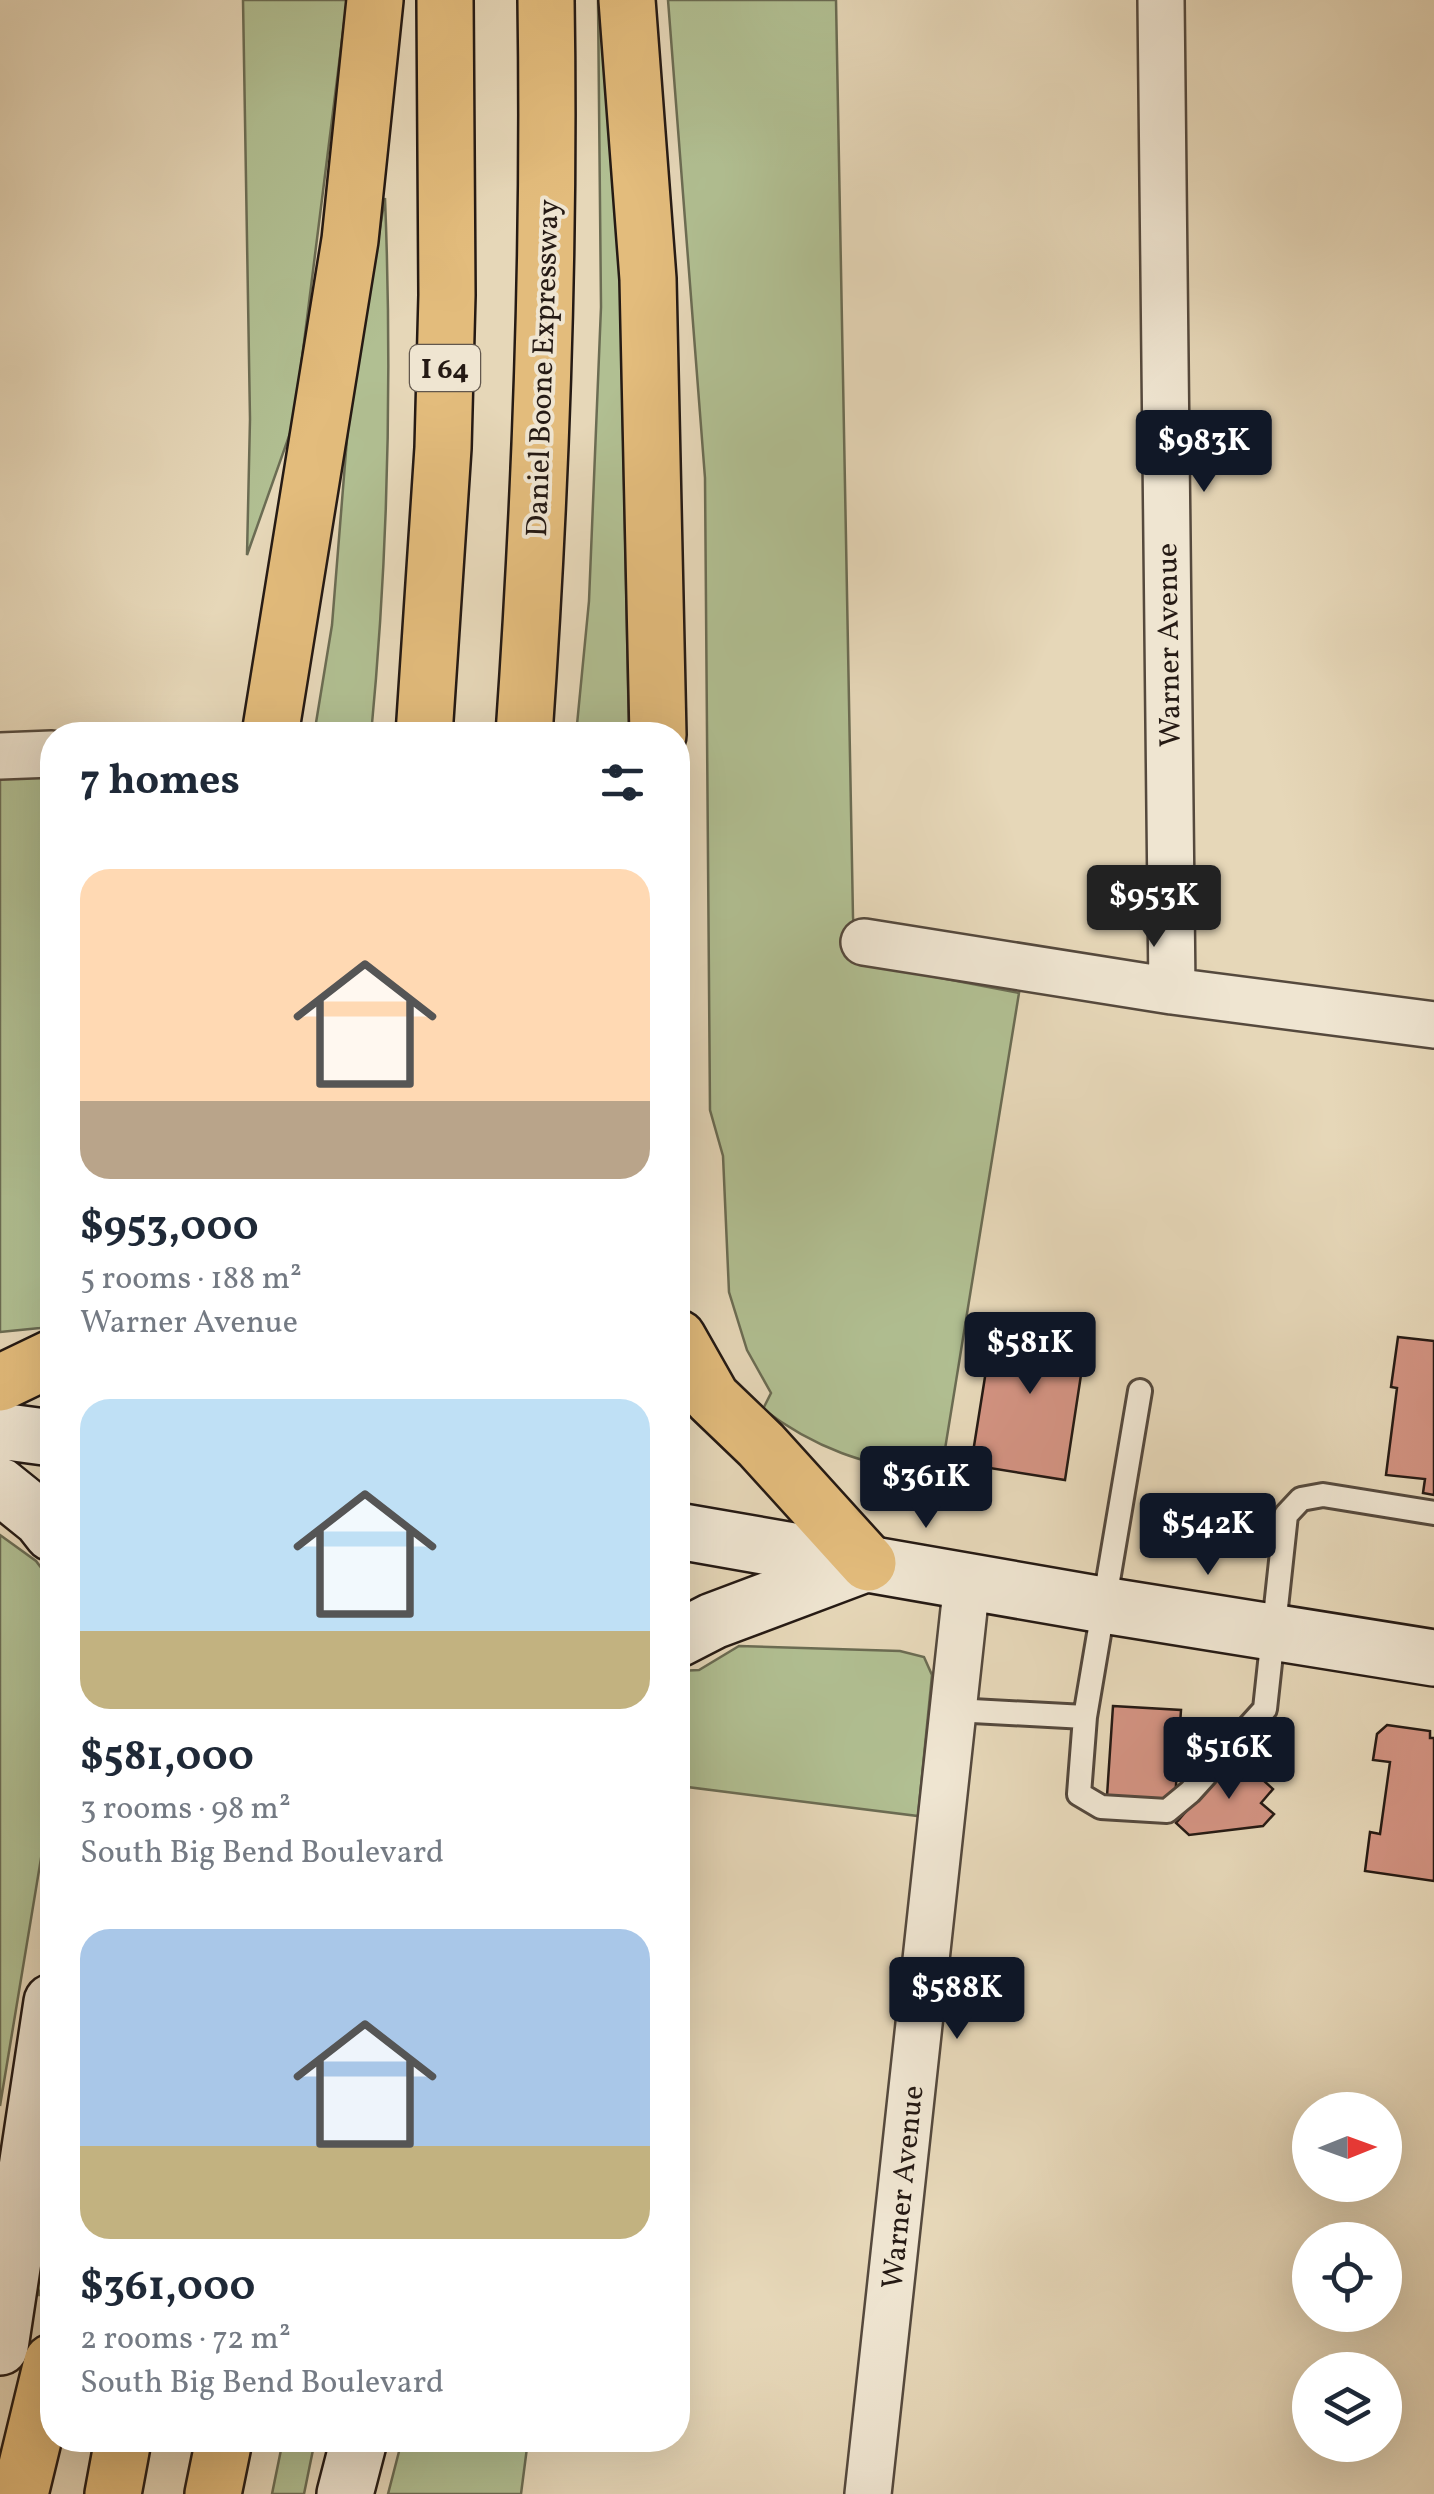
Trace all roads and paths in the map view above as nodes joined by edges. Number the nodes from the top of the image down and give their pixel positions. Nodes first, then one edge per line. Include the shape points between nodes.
1 (376, 0) edge
2 (445, 0) edge
3 (546, 0) edge
4 (627, 0) edge
5 (1161, 0) edge
6 (272, 722) edge
7 (425, 722) edge
8 (525, 722) edge
9 (658, 722) edge
10 (40, 754) edge
11 (0, 756) edge
12 (864, 942) dead end
13 (1172, 991) junction
14 (1434, 1025) edge
15 (690, 1359) edge
16 (40, 1364) edge
17 (0, 1383) edge
18 (1140, 1391) dead end
19 (0, 1431) edge
20 (40, 1436) edge
21 (0, 1486) edge
22 (1434, 1513) edge
23 (40, 1517) edge
24 (690, 1533) edge
25 (868, 1563) junction
26 (967, 1582) junction
27 (1103, 1605) junction
28 (1273, 1631) junction
29 (690, 1633) edge
30 (1434, 1658) edge
31 (954, 1710) junction
32 (1086, 1717) junction
33 (40, 2082) edge
34 (0, 2347) edge
35 (40, 2412) edge
36 (122, 2452) edge
37 (222, 2452) edge
38 (356, 2452) edge
39 (20, 2494) edge
40 (113, 2494) edge
41 (213, 2494) edge
42 (345, 2494) edge
43 (868, 2494) edge

1 - 6 highway via 350,240
2 - 7 highway, I 64 via 448,295
3 - 8 highway, Daniel Boone Expressway via 546,314
4 - 9 highway via 648,280
5 - 13 street, Warner Avenue
10 - 11 street
12 - 13 street
13 - 14 street
15 - 25 highway via 712,1398
16 - 17 highway
18 - 27 lane
19 - 20 main road
21 - 23 main road
22 - 28 lane via 1322,1495 1301,1499 1286,1515
24 - 25 main road
25 - 26 main road
25 - 29 main road
26 - 27 main road
26 - 31 street, Warner Avenue
27 - 28 main road
27 - 32 lane
28 - 30 main road
28 - 32 lane via 1265,1709 1167,1812 1101,1807 1079,1794
31 - 32 lane
31 - 43 street, Warner Avenue
33 - 34 main road
35 - 39 highway
36 - 40 highway
37 - 41 highway
38 - 42 main road

